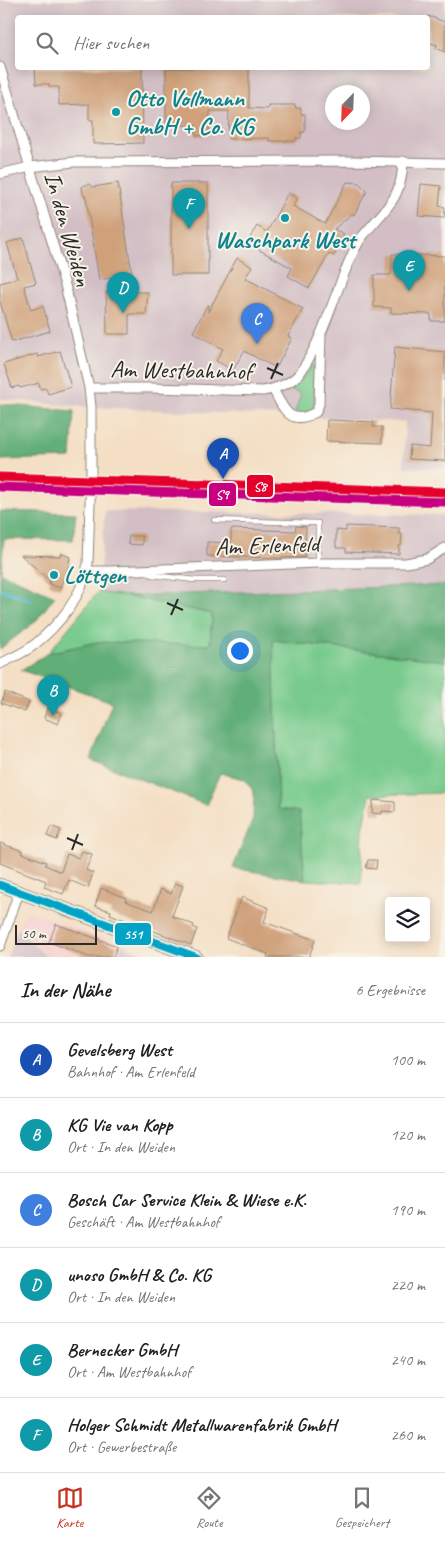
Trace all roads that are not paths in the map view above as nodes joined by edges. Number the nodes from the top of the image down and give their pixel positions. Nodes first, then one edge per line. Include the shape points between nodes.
1 (0, 67) edge
2 (404, 162) junction
3 (445, 163) edge
4 (30, 167) junction
5 (0, 174) edge
6 (322, 331) junction
7 (89, 388) junction
8 (273, 389) junction
9 (214, 520) dead end
10 (445, 548) edge
11 (318, 563) junction
12 (144, 570) junction
13 (87, 571) junction
14 (224, 580) dead end
15 (0, 664) edge
16 (0, 885) edge
17 (20, 892) junction
18 (0, 946) edge
19 (196, 957) edge

1 - 4 street, In den Weiden
2 - 3 street
2 - 4 street via 74,162
2 - 6 street, Am Westbahnhof via 403,176 390,206 354,250
4 - 5 street
4 - 7 street, In den Weiden via 65,285
6 - 8 street, Am Westbahnhof via 302,371 288,383
6 - 8 street, Am Westbahnhof via 316,412 306,418 291,416
7 - 8 street, Am Westbahnhof
7 - 13 street, In den Weiden via 91,511
9 - 11 lane via 318,523
10 - 11 street, Am Erlenfeld via 427,559 406,563
11 - 12 street, Am Erlenfeld
12 - 13 street, Am Erlenfeld
12 - 14 lane via 152,575
13 - 15 street, In den Weiden via 69,608 54,628 32,646
16 - 17 main road
17 - 18 street
17 - 19 main road

